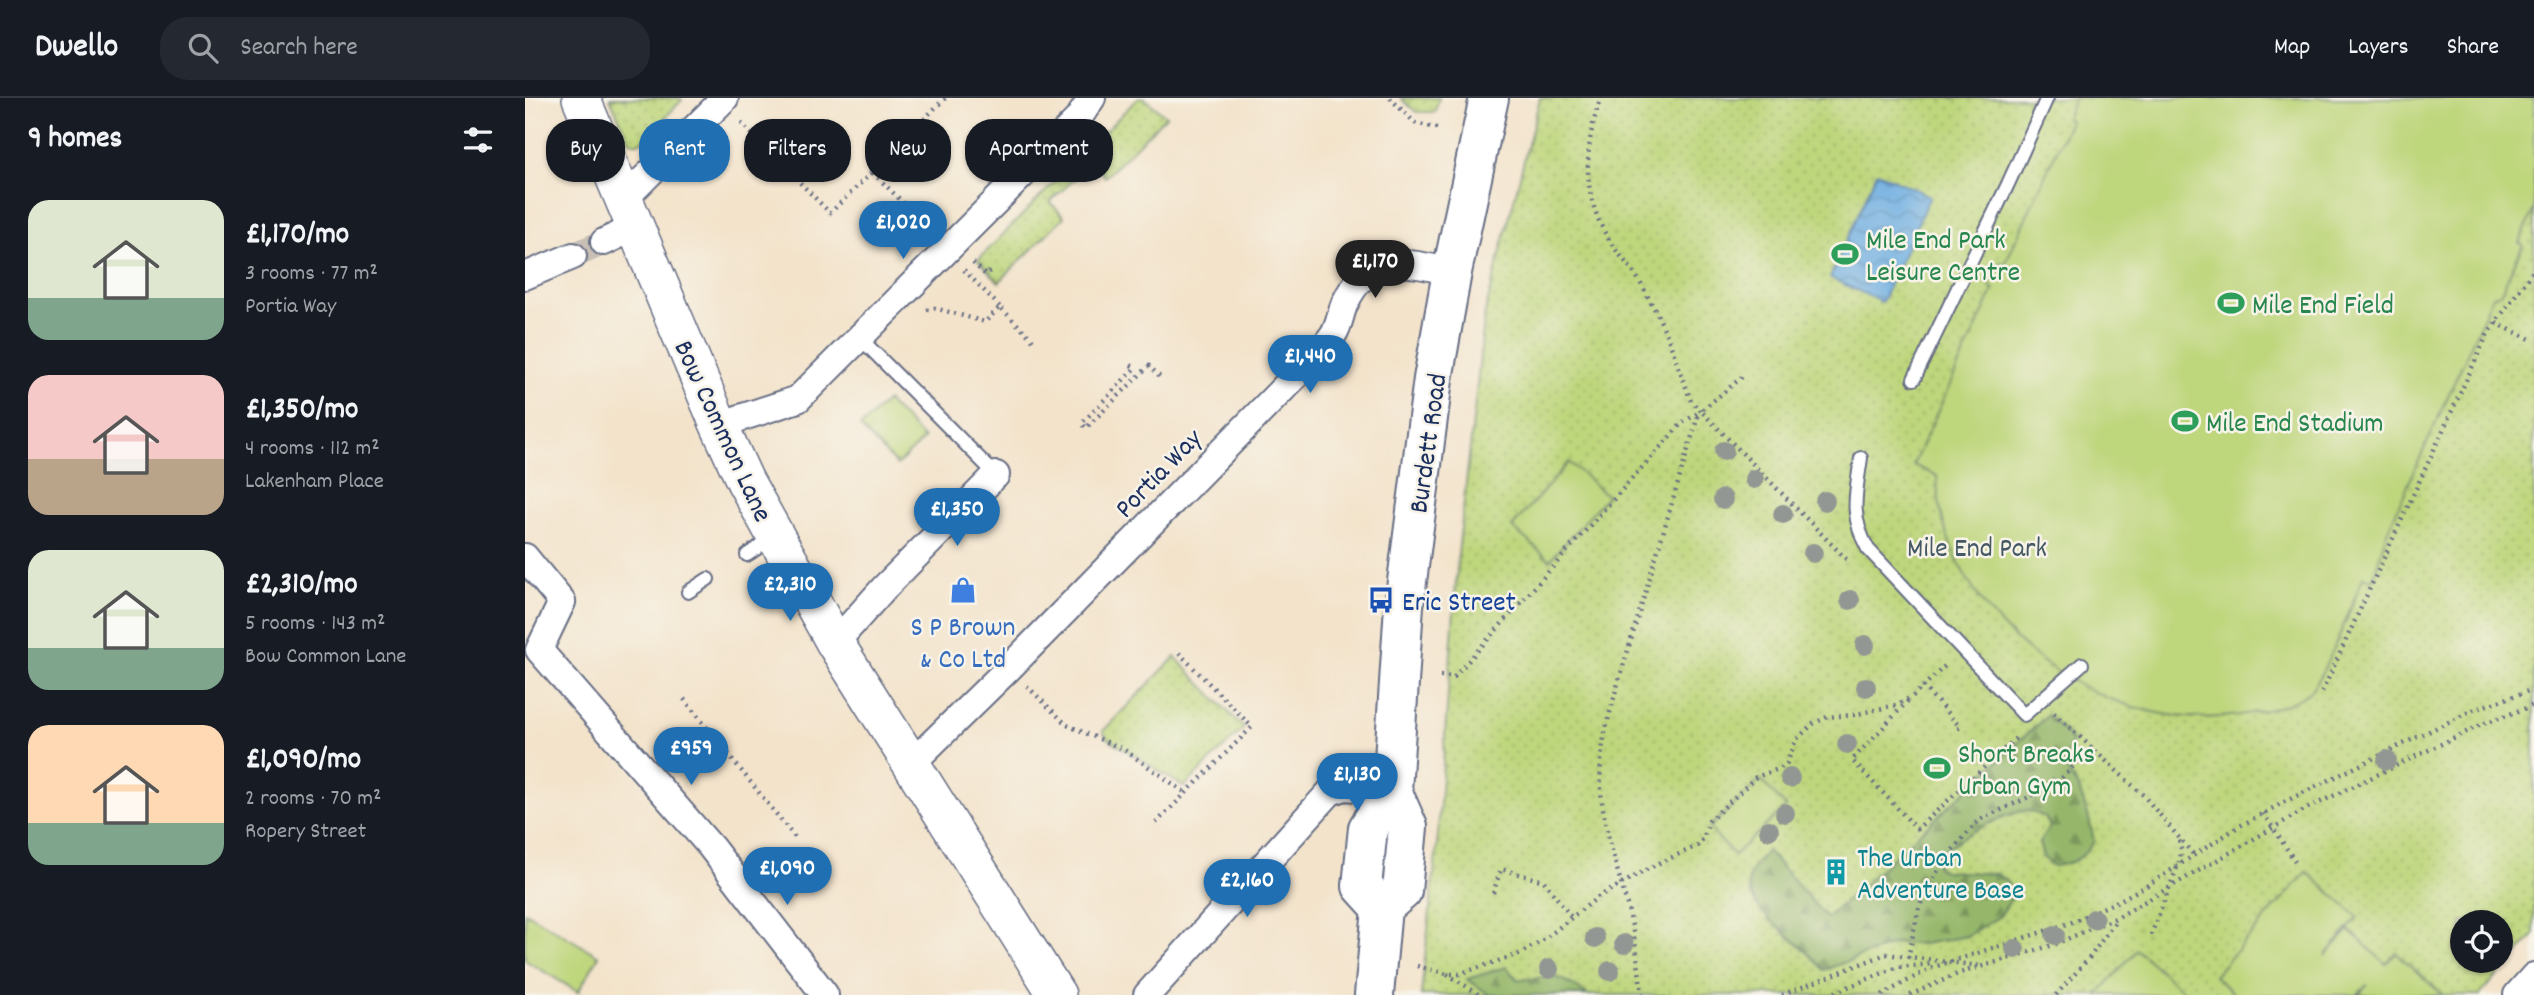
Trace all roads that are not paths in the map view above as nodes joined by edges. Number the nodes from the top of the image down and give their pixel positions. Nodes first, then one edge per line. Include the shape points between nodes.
1 (581, 98) edge
2 (1092, 98) edge
3 (1489, 98) edge
4 (2047, 98) edge
5 (722, 100) edge
6 (621, 223) junction
7 (573, 256) tunnel mouth
8 (1452, 272) junction
9 (525, 276) edge
10 (859, 337) junction
11 (1914, 379) dead end
12 (719, 425) junction
13 (1861, 458) dead end
14 (996, 475) joint
15 (525, 558) edge
16 (708, 579) dead end
17 (688, 592) dead end
18 (835, 643) junction
19 (2082, 664) dead end
20 (911, 764) junction
21 (1392, 791) junction
22 (2534, 976) edge
23 (825, 995) edge
24 (1057, 995) edge
25 (1147, 995) edge
26 (1374, 995) edge
27 (2517, 995) edge

1 - 6 street, Bow Common Lane
2 - 10 street via 1078,119
3 - 8 main road, Burdett Road
4 - 11 lane
5 - 6 street
6 - 12 street, Bow Common Lane
7 - 9 street
8 - 20 street, Portia Way via 1402,262 1374,269 1356,285 1324,346
8 - 21 main road, Burdett Road via 1433,379 1404,605
10 - 12 street via 798,399
10 - 14 lane
12 - 18 street, Bow Common Lane via 761,546
13 - 19 lane via 1854,502 1859,534 1878,562 2024,715
14 - 18 street
15 - 23 street via 562,603 539,650 711,847
16 - 17 lane
18 - 20 street, Bow Common Lane
20 - 24 street, Bow Common Lane
21 - 25 street via 1345,788 1330,792
21 - 26 main road, Burdett Road via 1408,827 1402,891 1382,908
22 - 27 street

